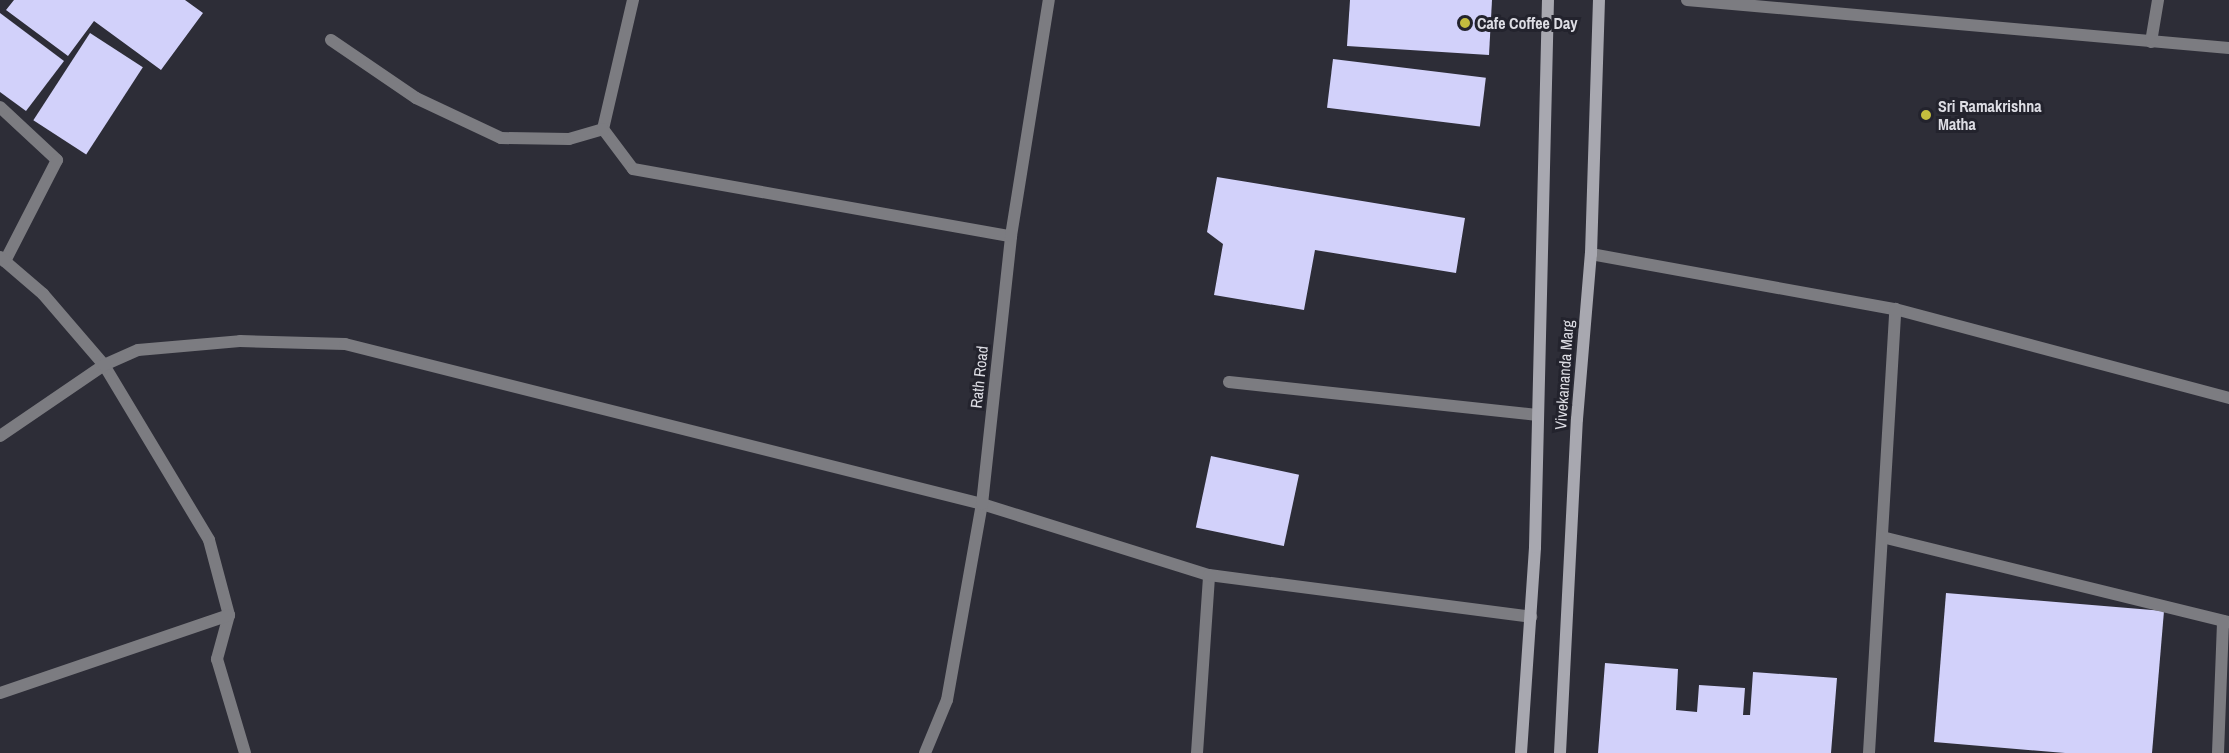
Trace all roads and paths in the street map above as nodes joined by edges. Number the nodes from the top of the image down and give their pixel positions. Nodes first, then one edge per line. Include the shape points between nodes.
1 (633, 0) edge
2 (1049, 0) edge
3 (1548, 0) edge
4 (1599, 0) edge
5 (1687, 0) edge
6 (2158, 0) edge
7 (331, 40) dead end
8 (2151, 42) junction
9 (2229, 48) edge
10 (0, 107) edge
11 (603, 129) junction
12 (1011, 236) junction
13 (1591, 254) junction
14 (3, 259) edge
15 (1894, 309) junction
16 (104, 365) junction
17 (1229, 382) dead end
18 (2229, 398) edge
19 (1537, 414) junction
20 (0, 436) edge
21 (982, 504) junction
22 (1882, 537) junction
23 (1209, 575) junction
24 (229, 615) junction
25 (1531, 617) junction
26 (2226, 622) edge
27 (0, 693) edge
28 (245, 753) edge
29 (925, 753) edge
30 (1197, 753) edge
31 (1521, 753) edge
32 (1560, 753) edge
33 (1869, 753) edge
34 (2218, 753) edge

1 - 11 street
2 - 12 street, Rath Road
3 - 19 main road, Vivekananda Marg
4 - 13 main road, Vivekananda Marg
5 - 8 street
6 - 8 street
7 - 11 street via 416,98 501,138 568,140
8 - 9 street
10 - 14 street via 57,160
11 - 12 street via 633,169
12 - 21 street, Rath Road
13 - 15 street
13 - 32 main road, Vivekananda Marg via 1577,419
14 - 16 street via 43,294
15 - 18 street
15 - 22 street
16 - 20 street
16 - 21 street via 138,350 218,343 345,344
16 - 24 street via 209,540
17 - 19 street
19 - 25 main road, Vivekananda Marg
21 - 23 street
21 - 29 street, Rath Road via 947,700
22 - 26 street
22 - 33 street
23 - 25 street
23 - 30 street
24 - 27 street
24 - 28 street via 217,659
25 - 31 main road, Vivekananda Marg
26 - 34 street

